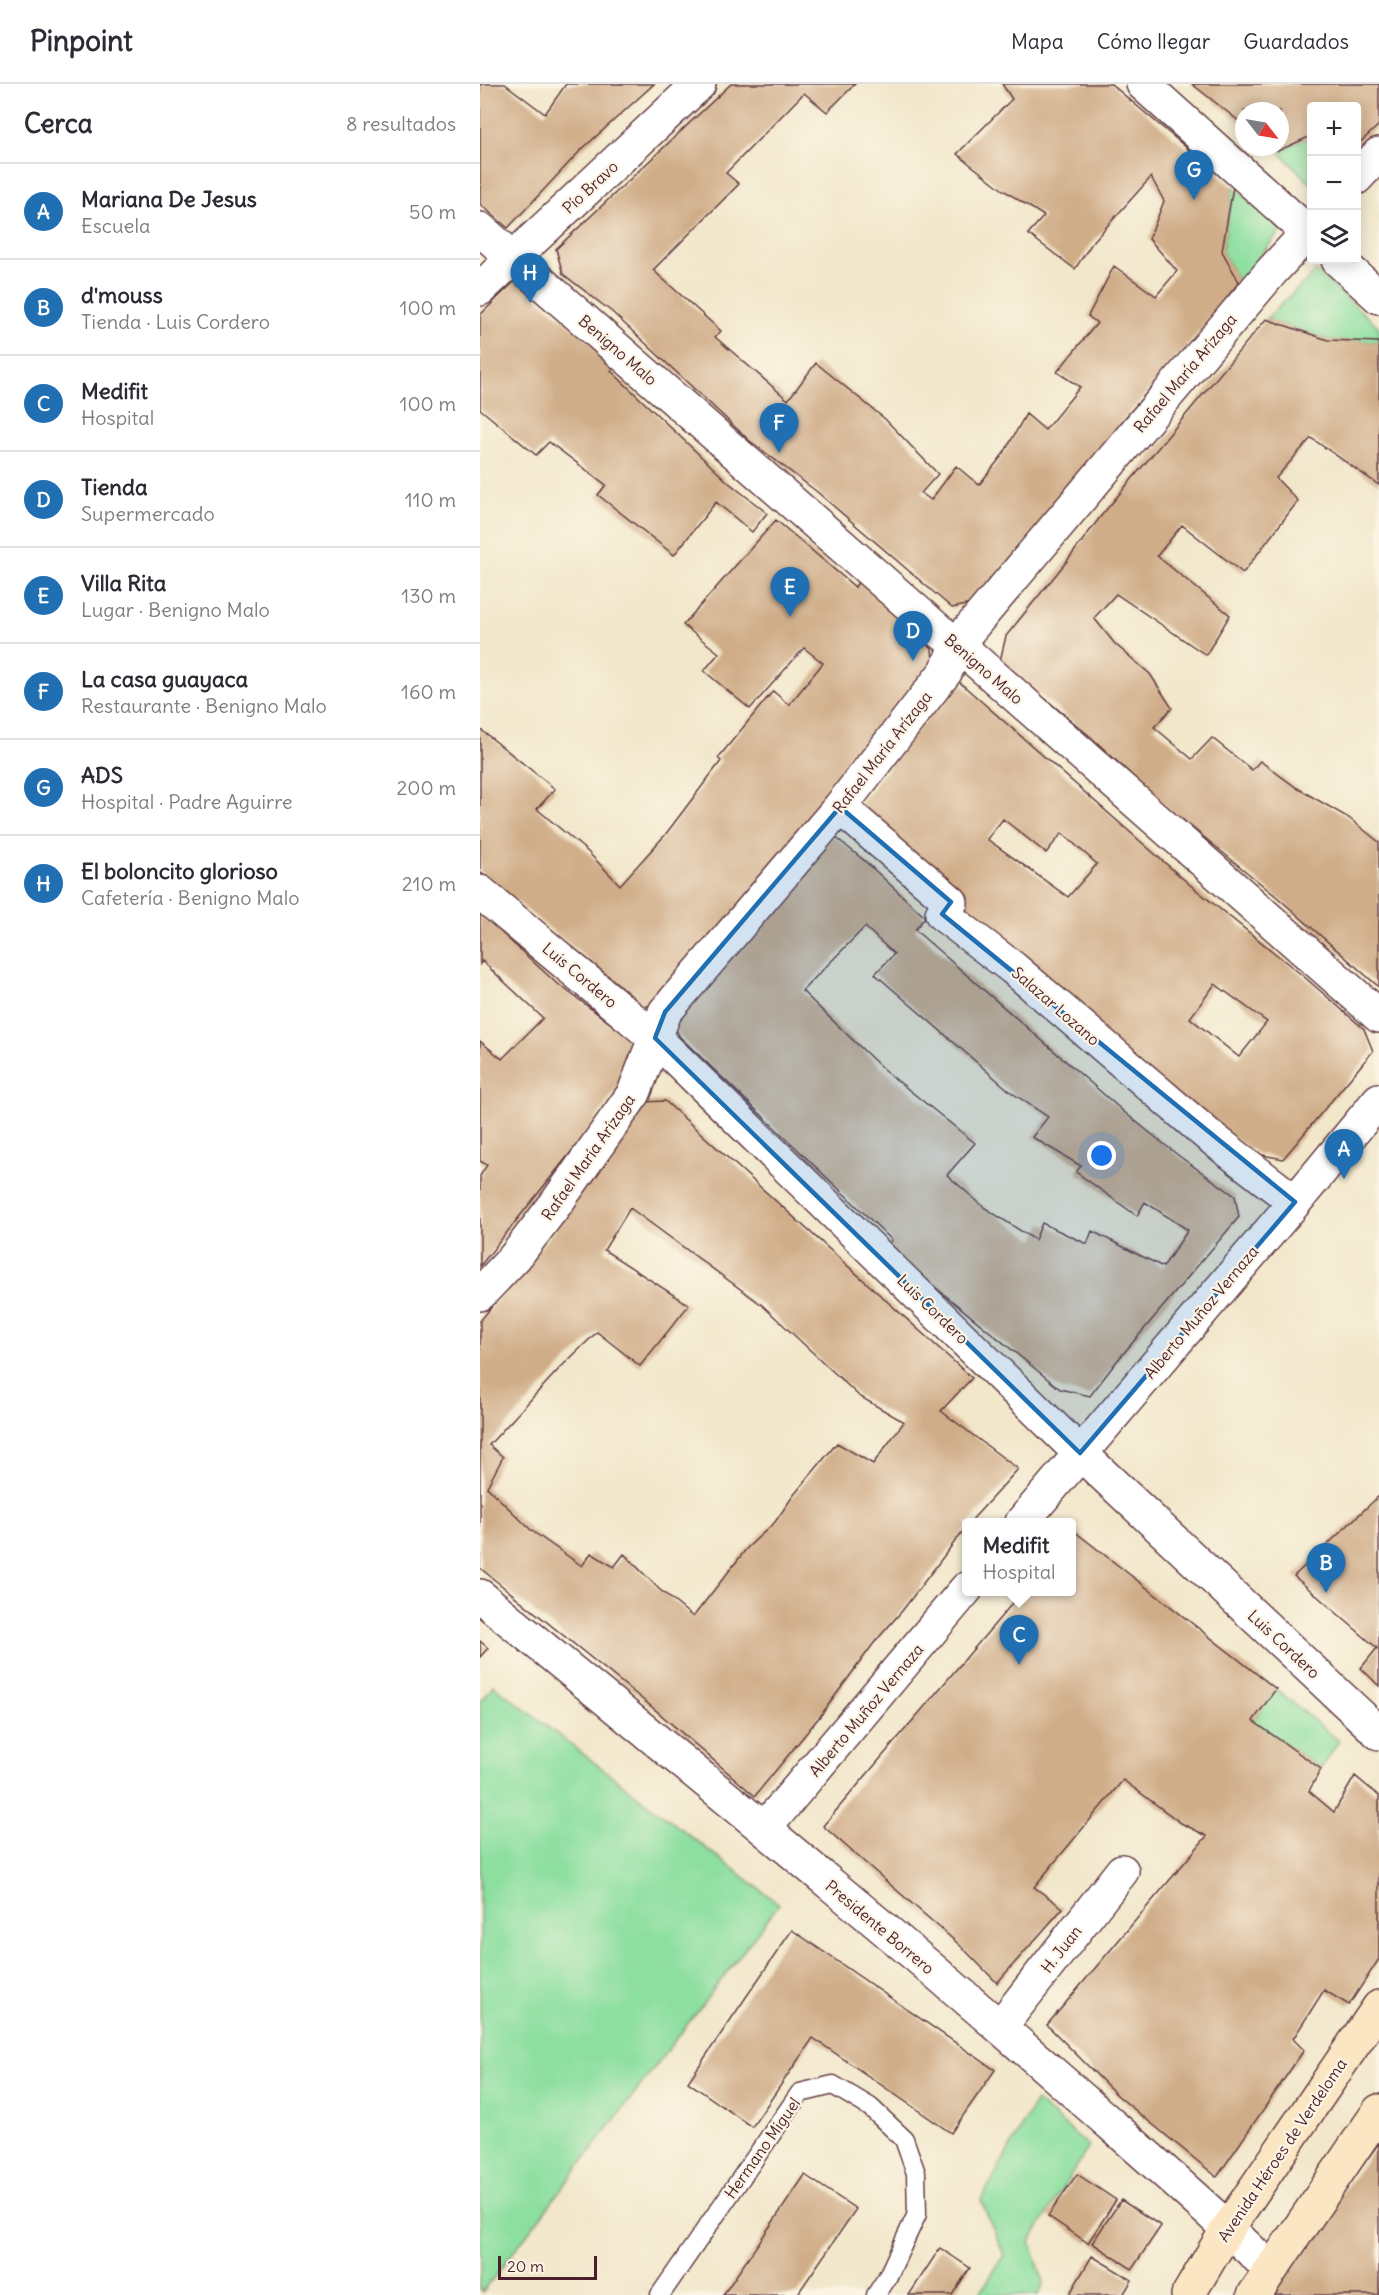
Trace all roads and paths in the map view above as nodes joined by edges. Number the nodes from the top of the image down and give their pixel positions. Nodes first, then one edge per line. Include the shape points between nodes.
1 (699, 84) edge
2 (1143, 84) edge
3 (1379, 154) edge
4 (1361, 173) edge
5 (480, 229) edge
6 (1307, 229) edge
7 (1307, 235) edge
8 (514, 259) junction
9 (1342, 264) edge
10 (480, 289) edge
11 (1379, 297) edge
12 (957, 644) junction
13 (840, 807) junction
14 (480, 892) edge
15 (1379, 1016) edge
16 (655, 1038) junction
17 (1379, 1100) edge
18 (1295, 1202) junction
19 (480, 1294) edge
20 (1080, 1453) junction
21 (1025, 1518) edge
22 (962, 1594) edge
23 (480, 1596) edge
24 (1379, 1733) edge
25 (764, 1829) junction
26 (1122, 1871) dead end
27 (1379, 2007) edge
28 (1000, 2027) junction
29 (1379, 2111) edge
30 (1228, 2228) junction
31 (1262, 2282) edge
32 (660, 2295) edge
33 (876, 2295) edge
34 (1188, 2295) edge

1 - 8 street, Pío Bravo
2 - 6 street
3 - 4 street
5 - 8 street, Benigno Malo
7 - 12 street, Rafael María Arízaga via 1272,271
8 - 10 street, Pío Bravo
8 - 12 street, Benigno Malo
9 - 11 street
12 - 13 street, Rafael María Arízaga via 946,671
12 - 15 street, Benigno Malo
13 - 16 street, Rafael María Arízaga via 665,1012
13 - 18 street, Salazar Lozano via 951,902 942,914 1013,968 1200,1128
14 - 16 street, Luis Cordero
16 - 19 street, Rafael María Arízaga via 634,1093 515,1257
16 - 20 street, Luis Cordero
17 - 18 street, Alberto Muñoz Vernaza
18 - 20 street, Alberto Muñoz Vernaza
20 - 21 street, Alberto Muñoz Vernaza
20 - 24 street, Luis Cordero
22 - 25 street, Alberto Muñoz Vernaza
23 - 25 street, Presidente Borrero
25 - 28 street, Presidente Borrero
26 - 28 street, H. Juan
27 - 30 main road, Avenida Héroes de Verdeloma
28 - 30 street, Presidente Borrero
29 - 31 main road
30 - 31 street, Presidente Borrero
30 - 34 main road, Avenida Héroes de Verdeloma
32 - 33 lane, Hermano Miguel via 800,2093 833,2085 870,2107 904,2139 916,2173 917,2214

